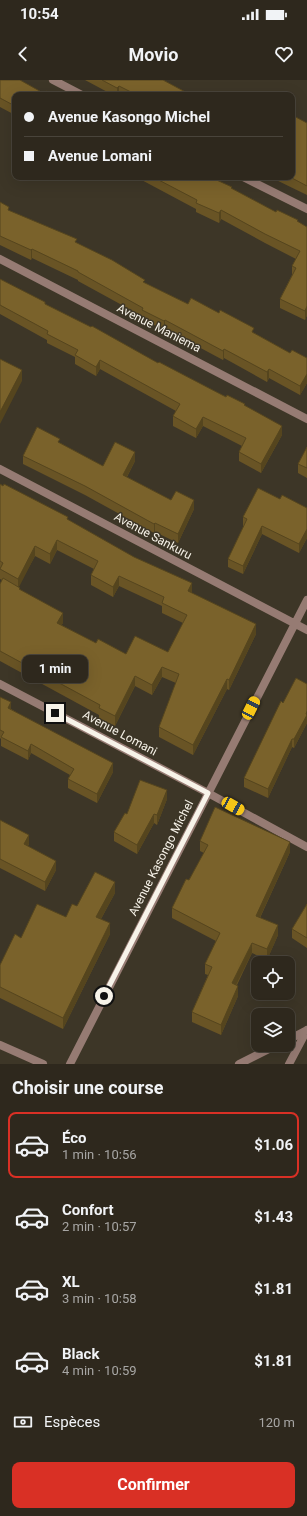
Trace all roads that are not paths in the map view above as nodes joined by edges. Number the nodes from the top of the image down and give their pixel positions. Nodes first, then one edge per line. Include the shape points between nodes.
1 (53, 80) edge
2 (76, 92) edge
3 (249, 180) edge
4 (307, 209) edge
5 (0, 259) edge
6 (307, 419) edge
7 (0, 469) edge
8 (307, 600) edge
9 (294, 624) junction
10 (307, 630) edge
11 (0, 684) edge
12 (208, 793) junction
13 (307, 847) edge
14 (307, 1030) edge
15 (295, 1036) edge
16 (0, 1045) edge
17 (263, 1052) edge
18 (43, 1064) edge
19 (70, 1064) edge
20 (239, 1064) edge
21 (289, 1064) edge

1 - 2 street
3 - 4 street
5 - 6 street, Avenue Maniema
7 - 9 street, Avenue Sankuru
8 - 9 street, Avenue Kasongo Michel
9 - 10 street, Avenue Sankuru
9 - 12 street, Avenue Kasongo Michel
11 - 12 street, Avenue Lomani
12 - 13 street, Avenue Lomani
12 - 19 street, Avenue Kasongo Michel
14 - 15 street
14 - 21 street
16 - 18 street
17 - 20 street

